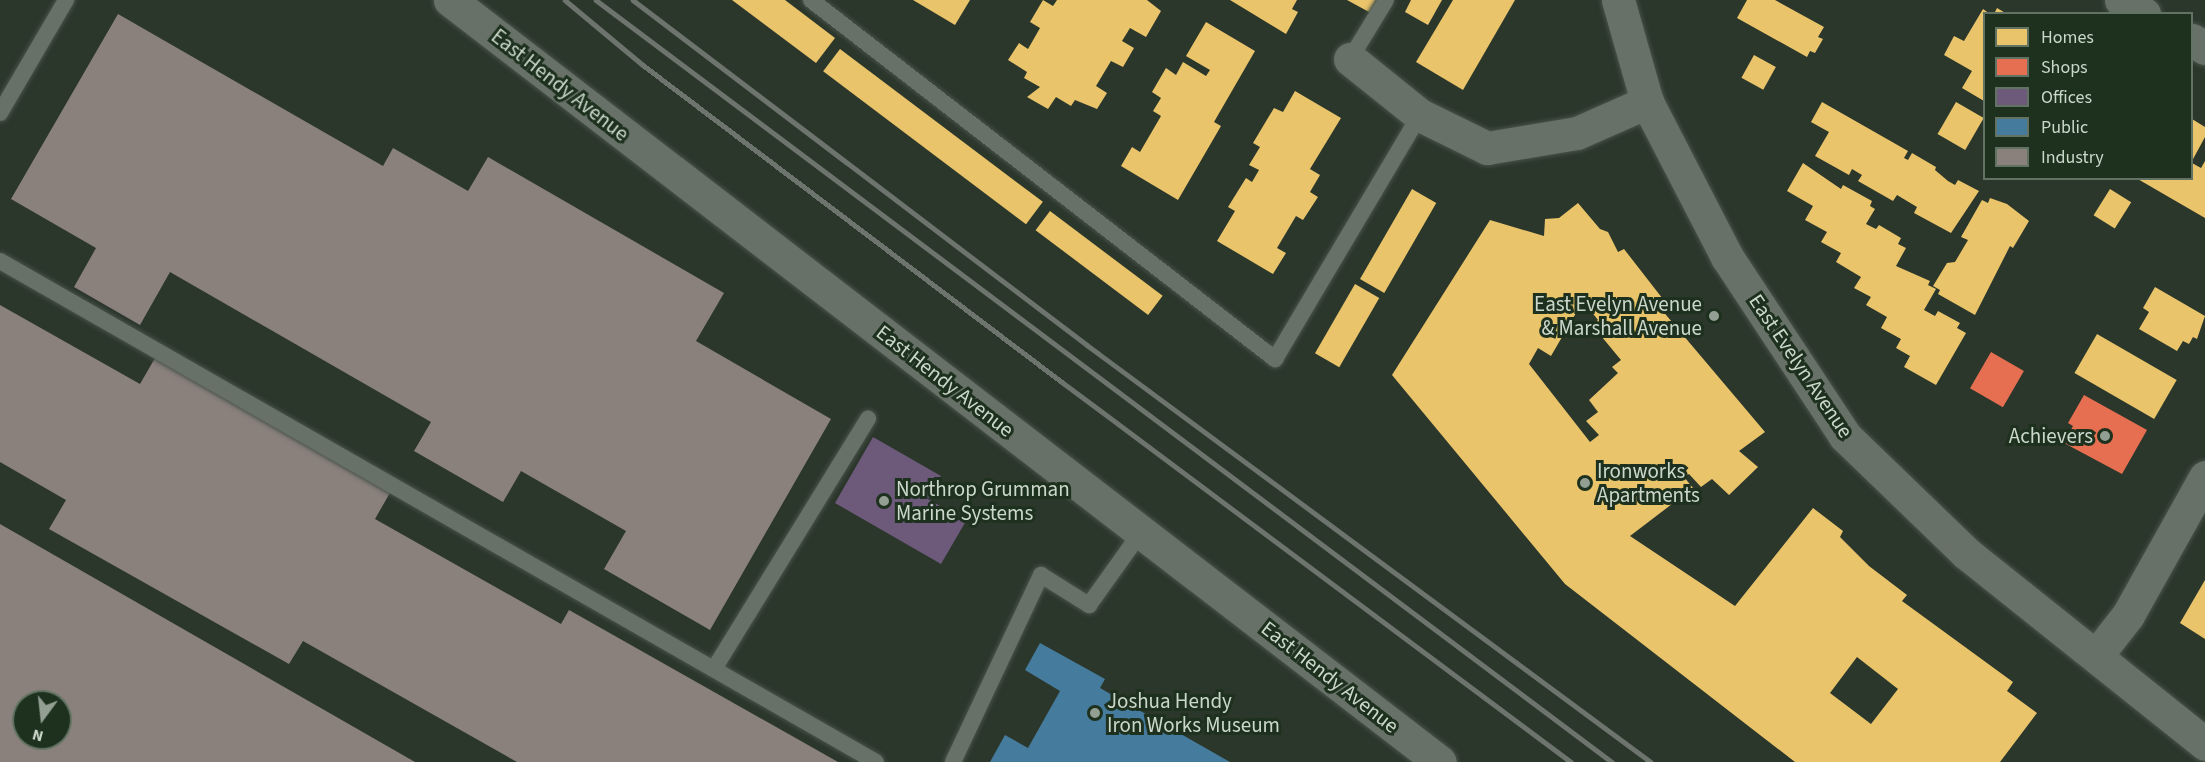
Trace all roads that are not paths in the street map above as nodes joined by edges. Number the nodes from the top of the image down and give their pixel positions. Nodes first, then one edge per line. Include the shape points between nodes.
1 (66, 0) edge
2 (450, 0) edge
3 (1386, 0) edge
4 (1618, 0) edge
5 (2121, 0) edge
6 (818, 2) edge
7 (2141, 12) edge
8 (1350, 58) joint
9 (1647, 102) junction
10 (0, 113) edge
11 (1420, 115) junction
12 (0, 261) edge
13 (867, 419) dead end
14 (2205, 477) edge
15 (1141, 532) junction
16 (2096, 656) junction
17 (714, 669) junction
18 (2205, 744) edge
19 (876, 762) edge
20 (953, 762) edge
21 (1440, 762) edge

1 - 10 lane
2 - 15 street, East Hendy Avenue
3 - 8 lane
4 - 9 street, East Evelyn Avenue
5 - 7 street
6 - 11 lane via 1275,359
8 - 11 street
9 - 11 street via 1577,133 1487,148
9 - 16 street, East Evelyn Avenue via 1727,257 1845,436 1966,554
12 - 17 lane
13 - 17 lane
14 - 16 street via 2128,615
15 - 20 lane via 1089,604 1041,575
15 - 21 street, East Hendy Avenue
16 - 18 street, East Evelyn Avenue
17 - 19 lane

